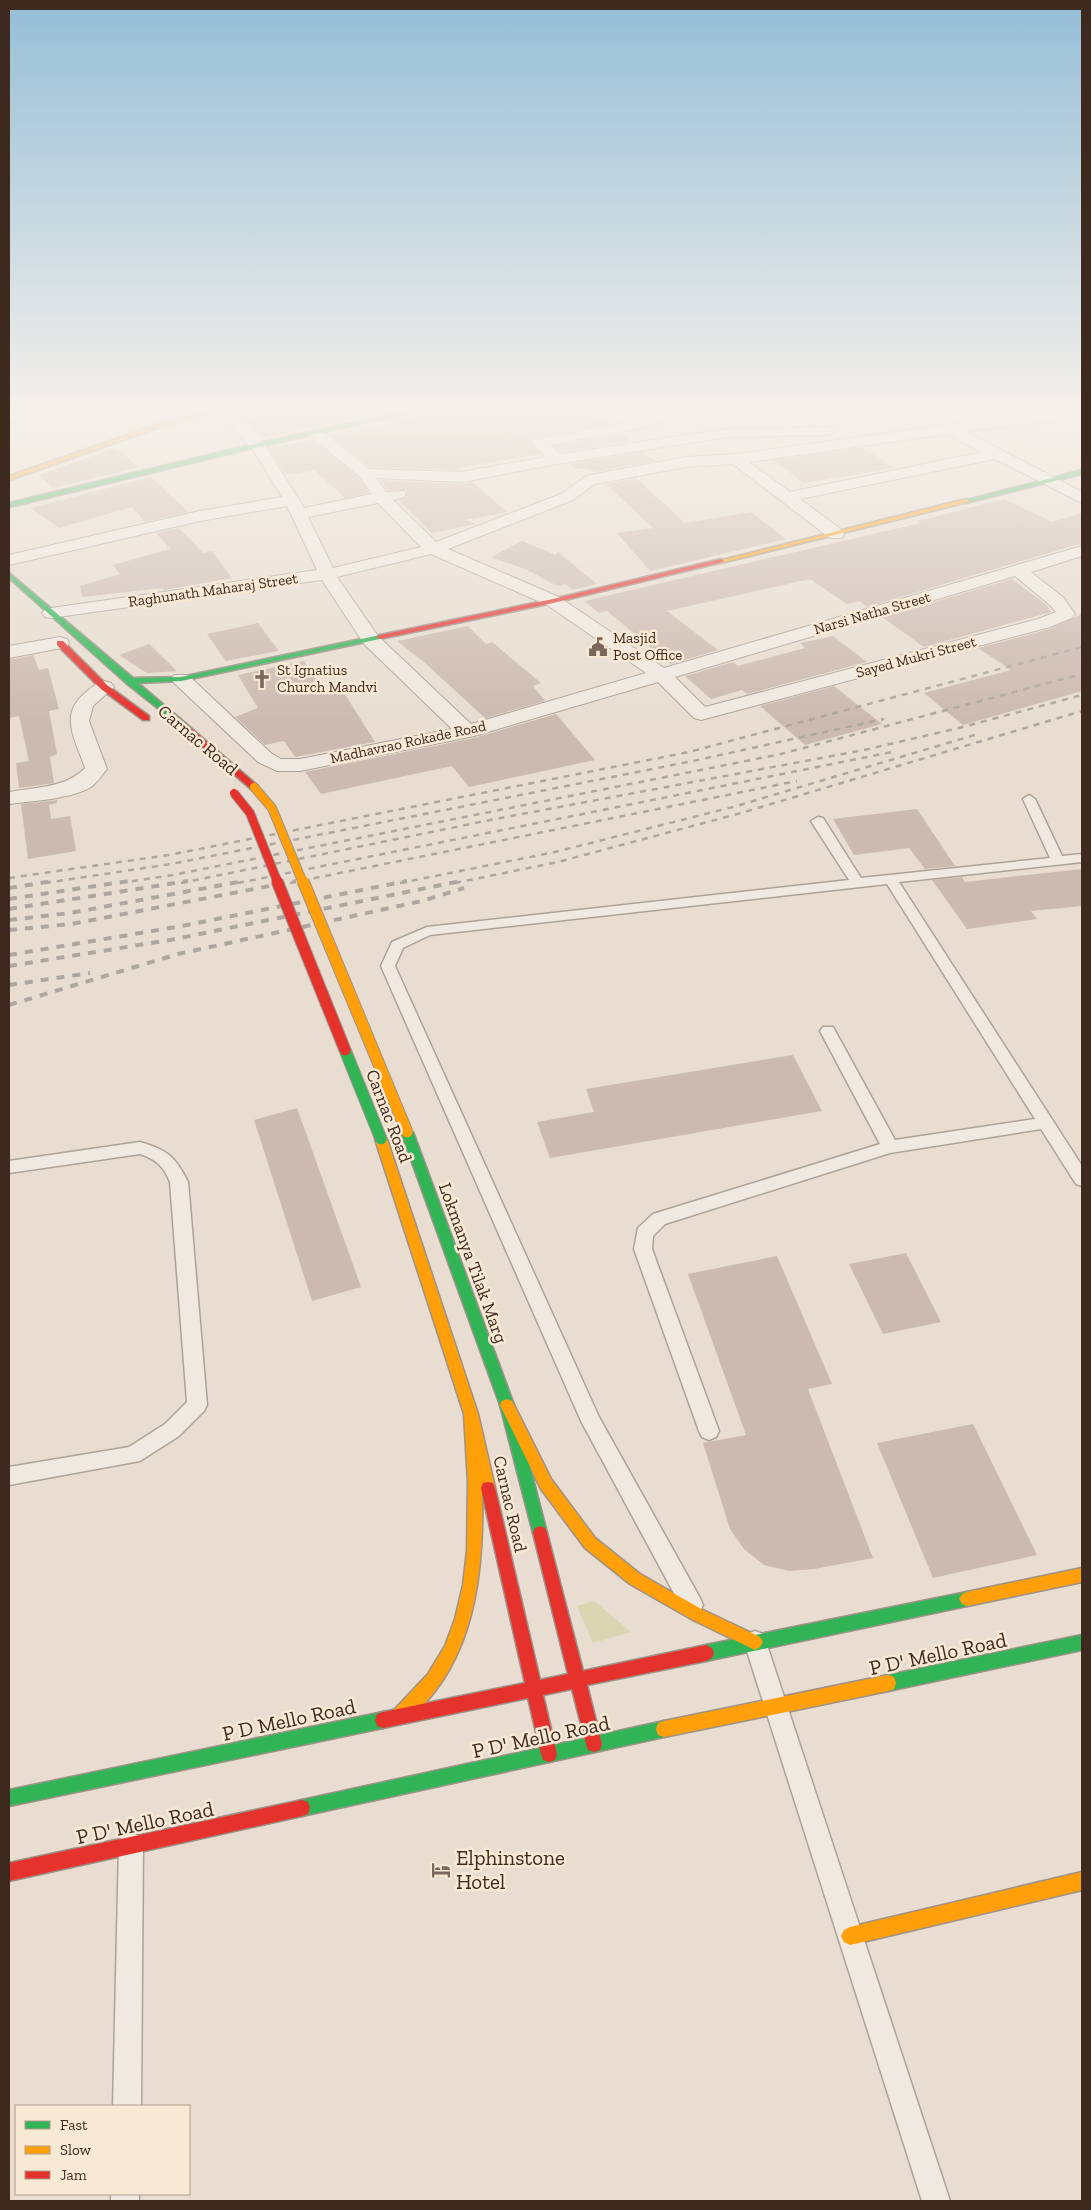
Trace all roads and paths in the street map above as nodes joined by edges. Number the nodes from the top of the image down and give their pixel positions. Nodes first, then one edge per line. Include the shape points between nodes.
1 (220, 514) edge
2 (298, 514) edge
3 (398, 514) edge
4 (523, 514) edge
5 (810, 514) edge
6 (913, 514) edge
7 (836, 534) junction
8 (433, 549) junction
9 (1082, 551) edge
10 (9, 560) edge
11 (1018, 570) junction
12 (326, 574) junction
13 (9, 575) edge
14 (553, 601) junction
15 (51, 613) junction
16 (46, 630) dead end
17 (371, 640) junction
18 (60, 643) junction
19 (9, 652) edge
20 (662, 675) junction
21 (181, 679) junction
22 (129, 681) junction
23 (104, 687) junction
24 (152, 724) dead end
25 (467, 732) junction
26 (231, 790) dead end
27 (9, 798) edge
28 (1029, 799) dead end
29 (818, 821) dead end
30 (1082, 858) edge
31 (1058, 861) junction
32 (891, 880) junction
33 (858, 884) junction
34 (828, 1030) dead end
35 (1045, 1122) junction
36 (407, 1132) joint
37 (890, 1147) junction
38 (9, 1167) edge
39 (1082, 1180) edge
40 (506, 1405) junction
41 (471, 1414) junction
42 (709, 1431) dead end
43 (9, 1476) edge
44 (1082, 1575) edge
45 (698, 1615) junction
46 (755, 1642) junction
47 (1082, 1642) edge
48 (577, 1679) junction
49 (534, 1688) junction
50 (776, 1707) junction
51 (400, 1716) junction
52 (594, 1744) junction
53 (549, 1754) junction
54 (9, 1798) edge
55 (132, 1845) junction
56 (9, 1872) edge
57 (1082, 1881) edge
58 (850, 1936) junction
59 (127, 2105) edge
60 (936, 2201) edge

1 - 10 street
2 - 12 street
3 - 8 street
4 - 8 street, Raghunath Maharaj Street
5 - 7 street
6 - 7 main road
7 - 14 main road
8 - 12 street, Raghunath Maharaj Street
8 - 14 street
9 - 11 street, Narsi Natha Street
11 - 20 street, Narsi Natha Street
11 - 20 street, Sayed Mukri Street via 1058,602 1066,614 1044,624 701,714
12 - 15 street, Raghunath Maharaj Street
12 - 17 street
13 - 15 main road, Carnac Road
14 - 17 main road
14 - 20 street
15 - 22 main road, Carnac Road
16 - 18 main road, Carnac Road
17 - 21 main road
17 - 25 street
18 - 19 street
18 - 23 main road, Carnac Road
20 - 25 street, Madhavrao Rokade Road
21 - 22 main road
21 - 25 street, Madhavrao Rokade Road via 277,765 300,765
22 - 36 main road, Carnac Road, bridge via 254,787 272,808
23 - 24 main road, Carnac Road
23 - 27 street via 84,704 79,721 96,769 84,782 71,788
26 - 41 main road, Carnac Road, bridge via 250,813 381,1139
28 - 31 lane
29 - 33 lane
30 - 31 lane
31 - 32 lane
32 - 33 lane
32 - 35 lane
33 - 45 lane via 427,932 397,946 388,966 591,1421
34 - 37 lane
35 - 37 lane
35 - 39 lane
36 - 40 main road, Lokmanya Tilak Marg
37 - 42 lane via 659,1219 644,1233 643,1248
38 - 43 lane via 140,1148 158,1153 171,1165 179,1182 196,1405 172,1430 133,1455
40 - 45 main road via 546,1484 590,1544 635,1578
40 - 48 main road, Carnac Road
41 - 49 main road, Carnac Road
41 - 51 main road via 476,1506 472,1571 460,1631 437,1675
44 - 46 main road
45 - 46 main road
46 - 48 main road
46 - 50 lane
47 - 50 main road, P D' Mello Road
48 - 49 main road, P D Mello Road
48 - 52 main road, Carnac Road
49 - 51 main road, P D Mello Road
49 - 53 main road, Carnac Road
50 - 52 main road, P D' Mello Road
50 - 58 lane
51 - 54 main road, P D Mello Road
52 - 53 main road, P D' Mello Road
53 - 55 main road, P D' Mello Road
55 - 56 main road, P D' Mello Road
55 - 59 lane
57 - 58 main road
58 - 60 lane

